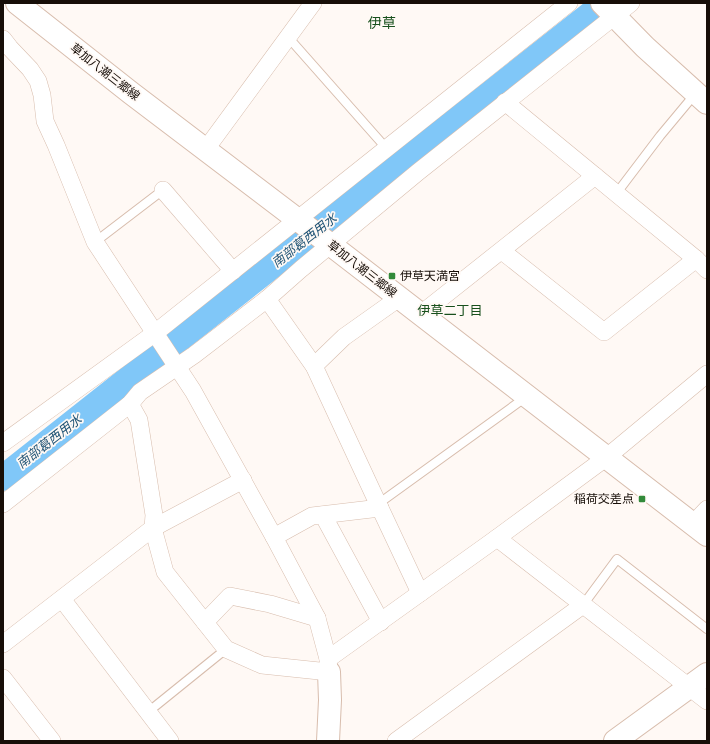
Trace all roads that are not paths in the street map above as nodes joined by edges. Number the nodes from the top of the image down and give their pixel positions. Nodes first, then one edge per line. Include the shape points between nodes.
1 (17, 3) edge
2 (313, 3) edge
3 (568, 3) edge
4 (631, 3) edge
5 (608, 10) edge
6 (288, 37) junction
7 (3, 39) edge
8 (701, 98) edge
9 (505, 102) junction
10 (206, 149) junction
11 (387, 149) junction
12 (595, 176) junction
13 (163, 190) joint
14 (616, 194) junction
15 (301, 222) junction
16 (95, 242) junction
17 (328, 242) junction
18 (502, 251) junction
19 (702, 265) edge
20 (233, 271) junction
21 (399, 298) junction
22 (267, 299) junction
23 (421, 314) junction
24 (157, 336) junction
25 (174, 362) junction
26 (314, 366) junction
27 (707, 374) edge
28 (527, 396) junction
29 (130, 404) junction
30 (3, 442) edge
31 (607, 457) junction
32 (243, 480) junction
33 (3, 504) edge
34 (379, 506) junction
35 (323, 515) junction
36 (702, 522) edge
37 (153, 528) junction
38 (274, 537) junction
39 (497, 538) junction
40 (420, 593) junction
41 (62, 599) junction
42 (582, 605) junction
43 (317, 618) junction
44 (205, 622) junction
45 (381, 622) junction
46 (707, 629) edge
47 (3, 644) edge
48 (226, 649) junction
49 (329, 666) junction
50 (707, 674) edge
51 (3, 678) edge
52 (690, 687) junction
53 (707, 701) edge
54 (148, 712) junction
55 (52, 741) edge
56 (170, 741) edge
57 (328, 741) edge
58 (396, 741) edge
59 (616, 741) edge

1 - 10 main road, 草加八潮三郷線
2 - 6 street
3 - 11 street
4 - 5 street
5 - 8 main road via 645,48
5 - 9 street
6 - 10 street
6 - 11 lane
7 - 16 street via 38,81 45,121
8 - 14 lane via 660,136
9 - 12 street
9 - 17 street
10 - 15 main road, 草加八潮三郷線
11 - 15 street
12 - 14 street
12 - 18 street
13 - 16 lane
13 - 20 street
14 - 19 street
15 - 17 main road, 草加八潮三郷線
15 - 20 street
16 - 24 street
17 - 21 main road, 草加八潮三郷線
17 - 22 street
18 - 19 street via 604,332
18 - 23 street
20 - 24 street
21 - 23 main road, 草加八潮三郷線
21 - 26 street via 344,337
22 - 25 street via 194,355
22 - 26 street
23 - 28 main road, 草加八潮三郷線
24 - 25 street
24 - 30 street
25 - 29 street
25 - 32 street
26 - 34 street
27 - 31 street
28 - 31 main road, 草加八潮三郷線
28 - 34 lane
29 - 33 street
29 - 37 street via 139,420 154,515
31 - 36 main road, 草加八潮三郷線
31 - 39 street
32 - 37 street
32 - 38 street
34 - 35 street
34 - 40 street
35 - 38 street via 312,516
35 - 45 street
37 - 41 street
37 - 44 street via 164,572
38 - 43 street
39 - 40 street
39 - 42 street
40 - 45 street
41 - 47 street
41 - 54 street
42 - 46 lane via 617,559
42 - 52 street
42 - 58 street
43 - 44 street via 270,604 230,596
43 - 49 street
44 - 48 street
45 - 49 street
48 - 49 street via 262,665
48 - 54 lane
49 - 57 main road
50 - 52 main road
51 - 55 street
52 - 53 street
52 - 59 main road
54 - 56 street

